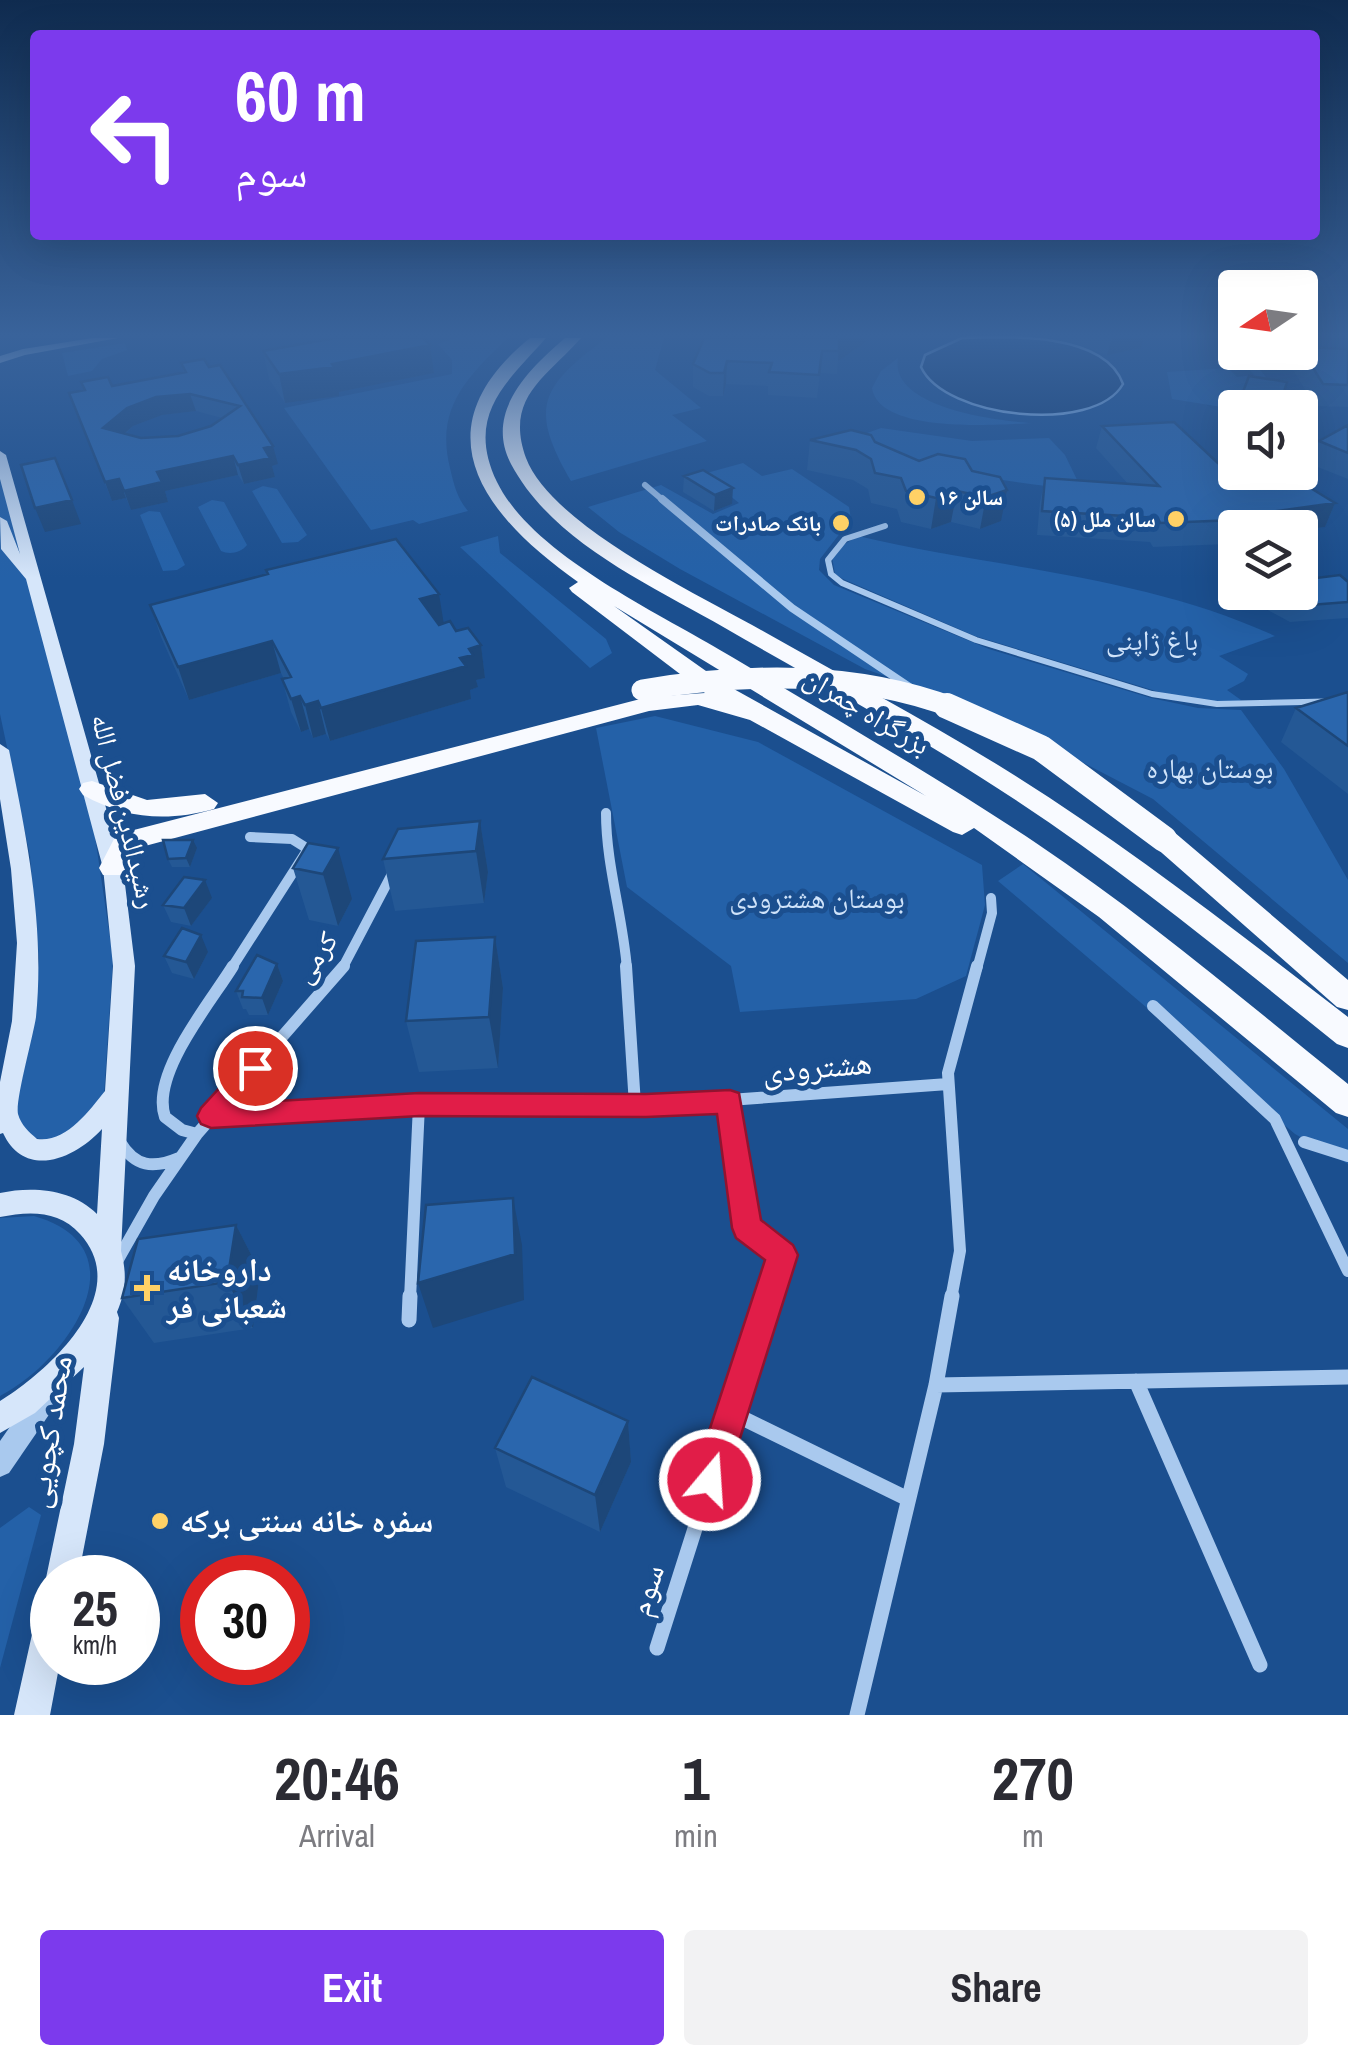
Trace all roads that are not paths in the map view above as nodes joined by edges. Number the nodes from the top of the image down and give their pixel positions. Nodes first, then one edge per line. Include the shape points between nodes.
1 (478, 418) edge
2 (512, 418) edge
3 (0, 455) edge
4 (645, 485) dead end
5 (0, 521) edge
6 (885, 526) dead end
7 (538, 542) junction
8 (34, 580) junction
9 (686, 596) junction
10 (651, 618) junction
11 (1348, 701) edge
12 (765, 718) junction
13 (958, 719) dead end
14 (0, 750) edge
15 (92, 789) junction
16 (606, 813) dead end
17 (250, 837) dead end
18 (1029, 852) junction
19 (403, 853) edge
20 (113, 868) junction
21 (991, 898) dead end
22 (1348, 998) edge
23 (1153, 1006) dead end
24 (1348, 1035) edge
25 (948, 1084) junction
26 (730, 1102) junction
27 (1348, 1103) edge
28 (419, 1105) junction
29 (635, 1105) junction
30 (114, 1110) junction
31 (211, 1116) junction
32 (2, 1117) edge
33 (196, 1134) junction
34 (1304, 1142) dead end
35 (1348, 1156) edge
36 (180, 1158) junction
37 (0, 1205) edge
38 (1348, 1271) edge
39 (109, 1273) junction
40 (409, 1320) dead end
41 (60, 1376) junction
42 (1348, 1377) edge
43 (1136, 1381) junction
44 (936, 1385) junction
45 (732, 1412) junction
46 (0, 1418) edge
47 (0, 1464) edge
48 (908, 1499) junction
49 (67, 1555) edge
50 (657, 1648) dead end
51 (1260, 1666) dead end
52 (38, 1685) edge
53 (32, 1715) edge
54 (857, 1715) edge

1 - 7 highway, بزرگراه چمران via 477,458 490,488
2 - 9 highway, بزرگراه چمران via 520,465 538,496 574,528
3 - 8 main road, رشیدالدین فضل الله
4 - 13 street via 792,608
5 - 8 main road via 8,549
6 - 11 street via 839,544 828,560 832,574 976,640 1194,704
7 - 10 highway, بزرگراه چمران
7 - 12 highway via 620,623
8 - 15 main road, رشیدالدین فضل الله
9 - 10 highway via 760,655 737,656
9 - 24 highway, بزرگراه چمران via 988,771 1146,876
10 - 18 highway, بزرگراه چمران
12 - 18 highway via 961,826
12 - 20 highway via 699,698 635,707 136,839 124,846
14 - 32 main road via 30,932 26,1020
15 - 20 main road, رشیدالدین فضل الله
15 - 22 highway, bridge via 118,805 176,810 642,690 774,675 865,685 981,718 1041,748 1164,839
16 - 29 street via 624,926
17 - 33 street via 292,840 308,850 172,1062 160,1095 163,1118 174,1130
18 - 27 highway, بزرگراه چمران via 1096,898
19 - 31 street, کرمی via 343,968
20 - 30 main road, رشیدالدین فضل الله via 124,966
21 - 25 street
23 - 38 street via 1275,1119
25 - 26 street, هشترودی
25 - 44 street via 961,1239
26 - 29 street, هشترودی
26 - 45 street, سوم via 747,1228 782,1255
28 - 29 street, هشترودی
28 - 31 street, هشترودی
28 - 40 street
30 - 32 main road via 51,1151 30,1150 14,1139
30 - 36 street via 130,1159 145,1167
30 - 39 main road, رشیدالدین فضل الله
31 - 33 street, کرمی
33 - 36 street, کرمی
34 - 35 street
36 - 39 street, کرمی
37 - 39 main road via 42,1201 71,1209 94,1226
39 - 41 main road via 82,1351
39 - 49 main road, محمد کچویی via 89,1444
41 - 46 main road
41 - 47 street
42 - 43 street
43 - 44 street
43 - 51 street
44 - 48 street
45 - 48 street
45 - 50 street, سوم
48 - 54 street
52 - 53 main road

